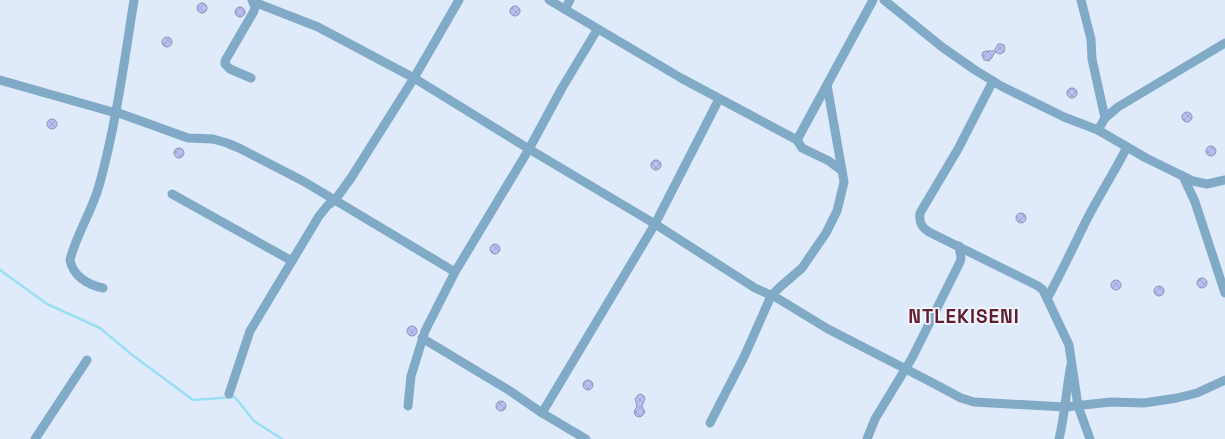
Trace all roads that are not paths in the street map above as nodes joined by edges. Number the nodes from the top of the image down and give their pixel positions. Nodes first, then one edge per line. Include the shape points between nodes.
1 (134, 0) edge
2 (459, 0) edge
3 (549, 0) edge
4 (570, 0) edge
5 (873, 0) edge
6 (884, 0) edge
7 (1081, 0) edge
8 (253, 1) edge
9 (565, 9) junction
10 (598, 30) junction
11 (1225, 43) edge
12 (251, 78) dead end
13 (414, 78) junction
14 (0, 80) edge
15 (993, 81) junction
16 (827, 85) junction
17 (719, 100) junction
18 (116, 112) junction
19 (1105, 118) junction
20 (1098, 130) junction
21 (798, 140) junction
22 (1127, 147) junction
23 (529, 150) junction
24 (842, 171) junction
25 (1183, 176) junction
26 (1225, 180) edge
27 (172, 194) dead end
28 (335, 200) junction
29 (654, 224) junction
30 (959, 246) junction
31 (292, 261) junction
32 (455, 272) junction
33 (103, 288) dead end
34 (1225, 293) edge
35 (772, 296) junction
36 (1048, 297) junction
37 (422, 338) junction
38 (1072, 359) junction
39 (87, 360) dead end
40 (906, 369) junction
41 (1225, 380) edge
42 (229, 394) dead end
43 (408, 406) dead end
44 (1078, 406) junction
45 (1065, 407) junction
46 (542, 413) junction
47 (710, 423) dead end
48 (35, 439) edge
49 (586, 439) edge
50 (867, 439) edge
51 (1059, 439) edge
52 (1090, 439) edge

1 - 18 street
2 - 13 street
3 - 9 street
4 - 9 street
5 - 16 street
6 - 15 street via 942,47
7 - 19 street via 1091,38 1092,59
8 - 12 street via 254,11 225,61 230,69
8 - 13 street via 318,27
9 - 10 street
10 - 17 street
10 - 23 street via 562,88
11 - 19 street via 1118,107
13 - 23 street
13 - 28 street
14 - 18 street
15 - 20 street via 1064,117
15 - 30 street via 958,149 920,213 920,223 924,229
16 - 21 street
16 - 24 street
17 - 21 street
17 - 29 street
18 - 28 street via 188,138 213,139 227,143 295,176
18 - 33 street via 98,188 70,260 73,269 82,279
19 - 20 street
20 - 22 street
21 - 24 street via 802,148 829,160
22 - 25 street
22 - 36 street
23 - 29 street
23 - 32 street
24 - 35 street via 844,182 833,222 802,268
25 - 26 street via 1202,184
25 - 34 street via 1195,202
27 - 31 street
28 - 31 street via 328,204 319,216
28 - 32 street
29 - 35 street via 755,288
29 - 46 street
30 - 36 street via 1038,286
30 - 40 street via 960,262
31 - 42 street via 250,331
32 - 37 street
35 - 40 street via 817,323
35 - 47 street
36 - 38 street via 1069,345
37 - 43 street via 411,376
37 - 46 street
38 - 44 street
38 - 45 street
39 - 48 street
40 - 45 street via 967,400
40 - 50 street via 875,419
41 - 44 street via 1198,393 1177,398 1144,403 1111,402
44 - 45 street
44 - 52 street
45 - 51 street
46 - 49 street

